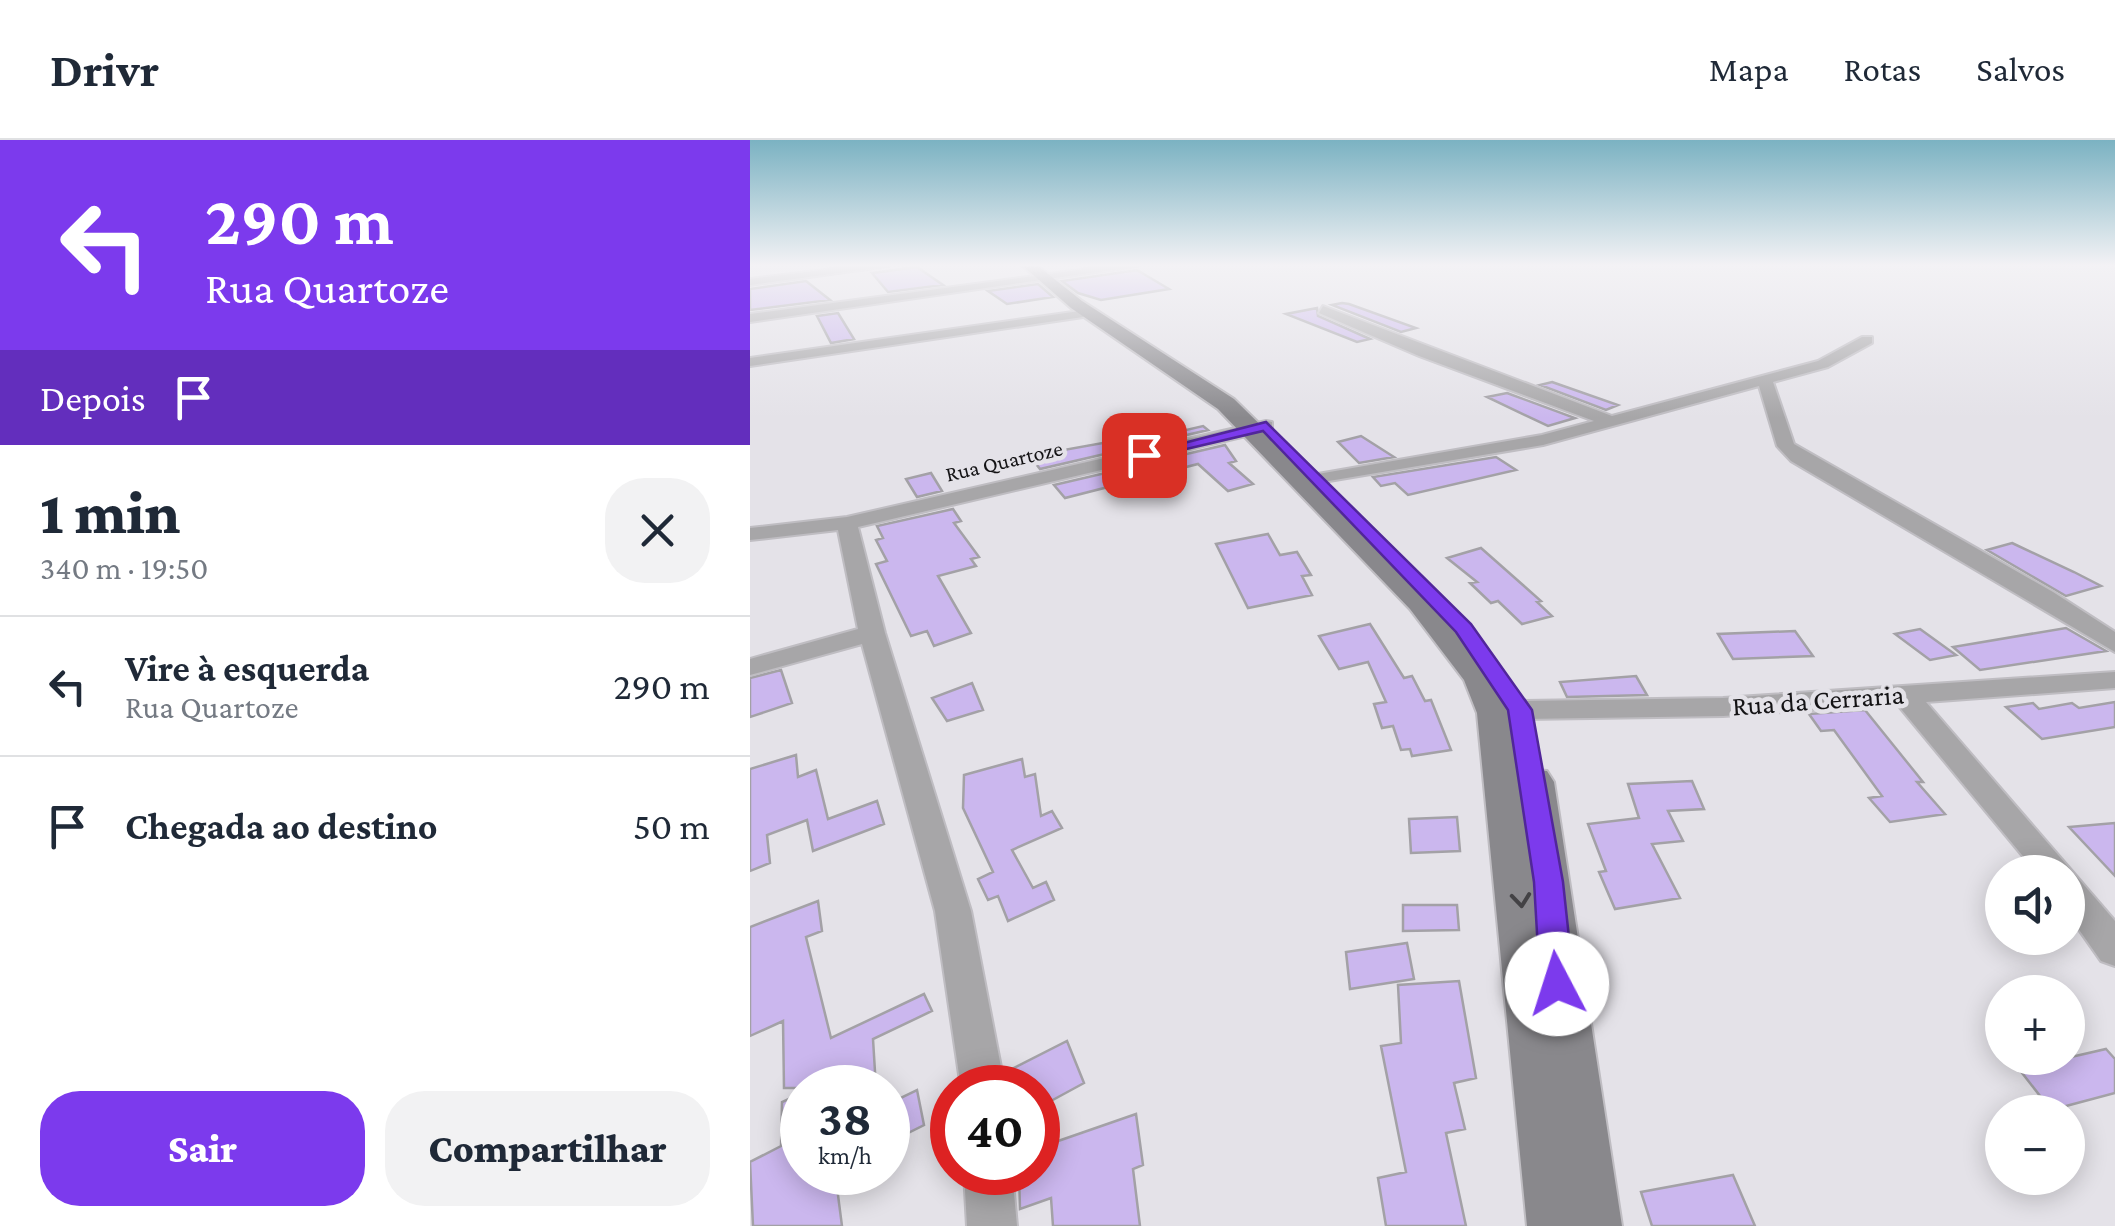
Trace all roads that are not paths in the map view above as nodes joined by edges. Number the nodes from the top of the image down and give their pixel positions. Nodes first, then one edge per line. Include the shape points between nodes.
1 (1057, 317) edge
2 (1088, 317) edge
3 (1339, 317) edge
4 (1867, 340) dead end
5 (750, 362) edge
6 (1765, 381) junction
7 (1607, 420) junction
8 (1259, 428) junction
9 (1318, 480) junction
10 (847, 522) junction
11 (750, 534) edge
12 (872, 633) junction
13 (2115, 644) edge
14 (750, 667) edge
15 (2115, 680) edge
16 (1904, 694) junction
17 (1520, 710) junction
18 (2041, 855) edge
19 (2085, 910) edge
20 (2115, 950) edge
21 (978, 1065) edge
22 (990, 1195) edge
23 (992, 1226) edge
24 (1561, 1226) edge
25 (1588, 1226) edge

1 - 5 street
2 - 8 street via 1190,376
3 - 7 street
4 - 6 street via 1823,364
6 - 7 street
6 - 13 street via 1786,446 1798,457 2046,597
7 - 9 street via 1502,449
8 - 9 street
8 - 10 street, Rua Quartoze
8 -> 24 street via 1422,602 1482,679 1496,713
9 - 17 street via 1464,628
10 - 11 street, Rua Quartoze
10 - 12 street
12 - 14 street
12 - 21 street via 952,911
15 - 16 street, Rua da Cerraria
16 - 17 street, Rua da Cerraria
16 - 18 street
17 - 25 street via 1548,882
19 - 20 street
22 - 23 street

